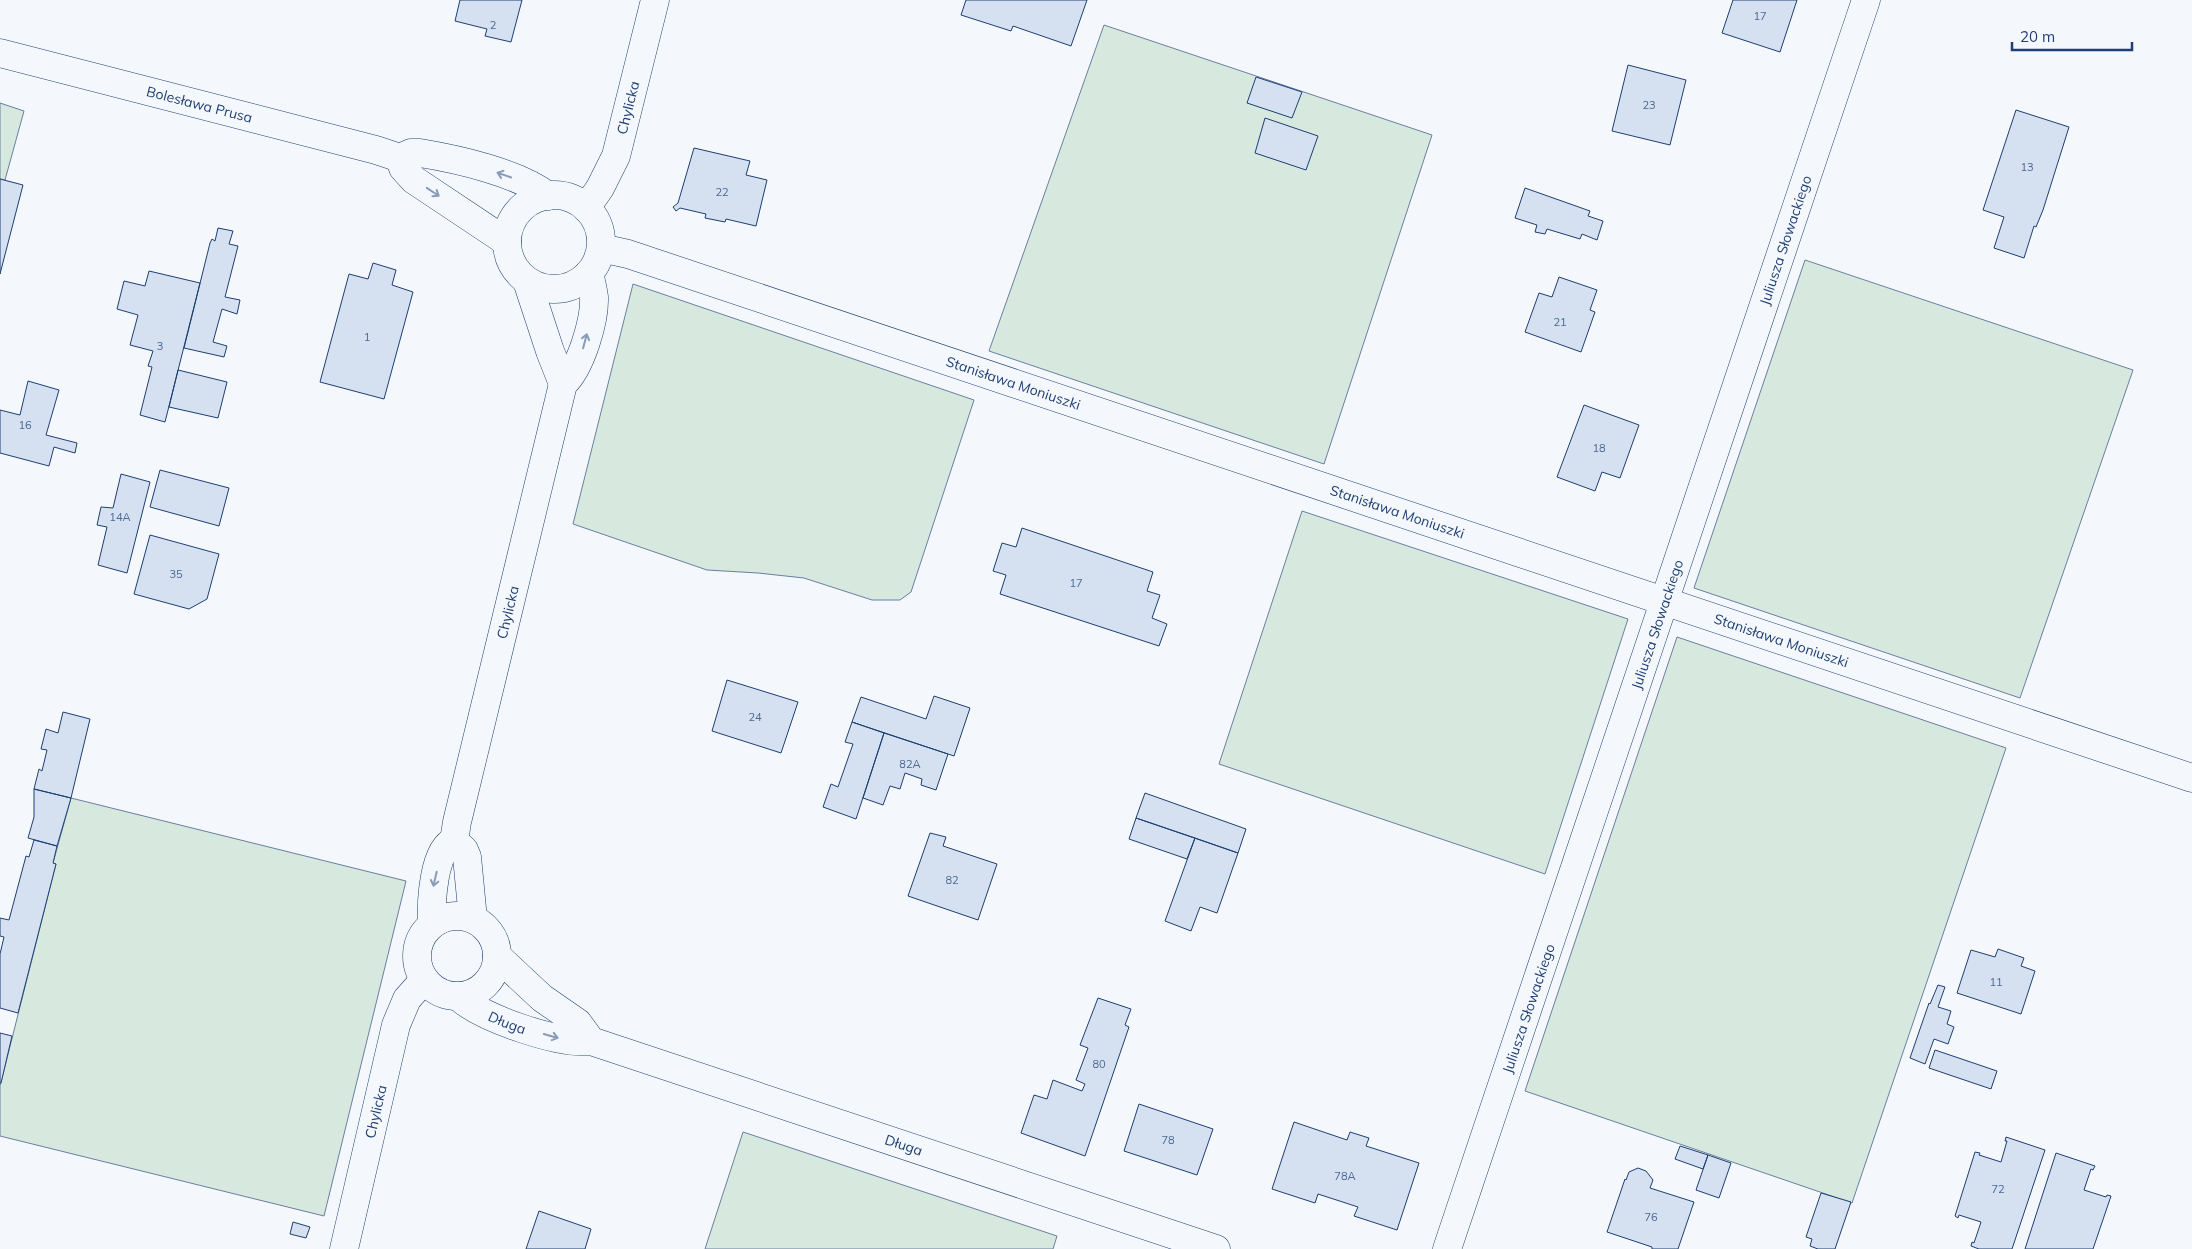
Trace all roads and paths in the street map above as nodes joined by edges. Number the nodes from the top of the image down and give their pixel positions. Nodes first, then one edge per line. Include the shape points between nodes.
1 (655, 0) edge
2 (1866, 0) edge
3 (0, 52) edge
4 (400, 158) junction
5 (548, 196) junction
6 (586, 208) junction
7 (507, 242) junction
8 (601, 248) junction
9 (590, 273) junction
10 (527, 281) junction
11 (563, 384) junction
12 (1665, 600) junction
13 (2192, 778) edge
14 (454, 841) junction
15 (473, 919) junction
16 (432, 923) junction
17 (497, 956) junction
18 (424, 980) junction
19 (459, 997) junction
20 (591, 1042) junction
21 (344, 1249) edge
22 (1216, 1249) edge
23 (1447, 1249) edge

1 - 6 street, Chylicka via 616,156
2 - 12 street, Juliusza Słowackiego
3 - 4 street, Bolesława Prusa
5 -> 4 street, Bolesława Prusa via 526,182 479,167 412,152
4 -> 7 street via 403,168 414,180
5 - 6 street via 562,196
5 - 7 street via 523,207 508,230
6 - 8 street via 600,233
7 - 10 street via 512,264
8 - 9 street
8 - 12 street, Stanisława Moniuszki via 628,254
9 - 10 street via 565,288 551,289
11 -> 9 street, Chylicka via 576,370 589,329 594,298
10 - 11 street
11 - 14 street, Chylicka
12 - 13 street, Stanisława Moniuszki
12 - 23 street, Juliusza Słowackiego
14 - 15 street via 467,857
14 -> 16 street, Chylicka via 442,851 439,862 431,902
15 - 16 street via 452,916
15 - 17 street via 493,937
16 - 18 street via 418,942 416,956
17 - 19 street via 492,976 484,987
17 - 20 street via 542,998 578,1023
18 - 19 street via 433,990
18 - 21 street, Chylicka via 407,999 396,1025
19 -> 20 street, Długa via 490,1018 574,1042
20 - 22 street, Długa

